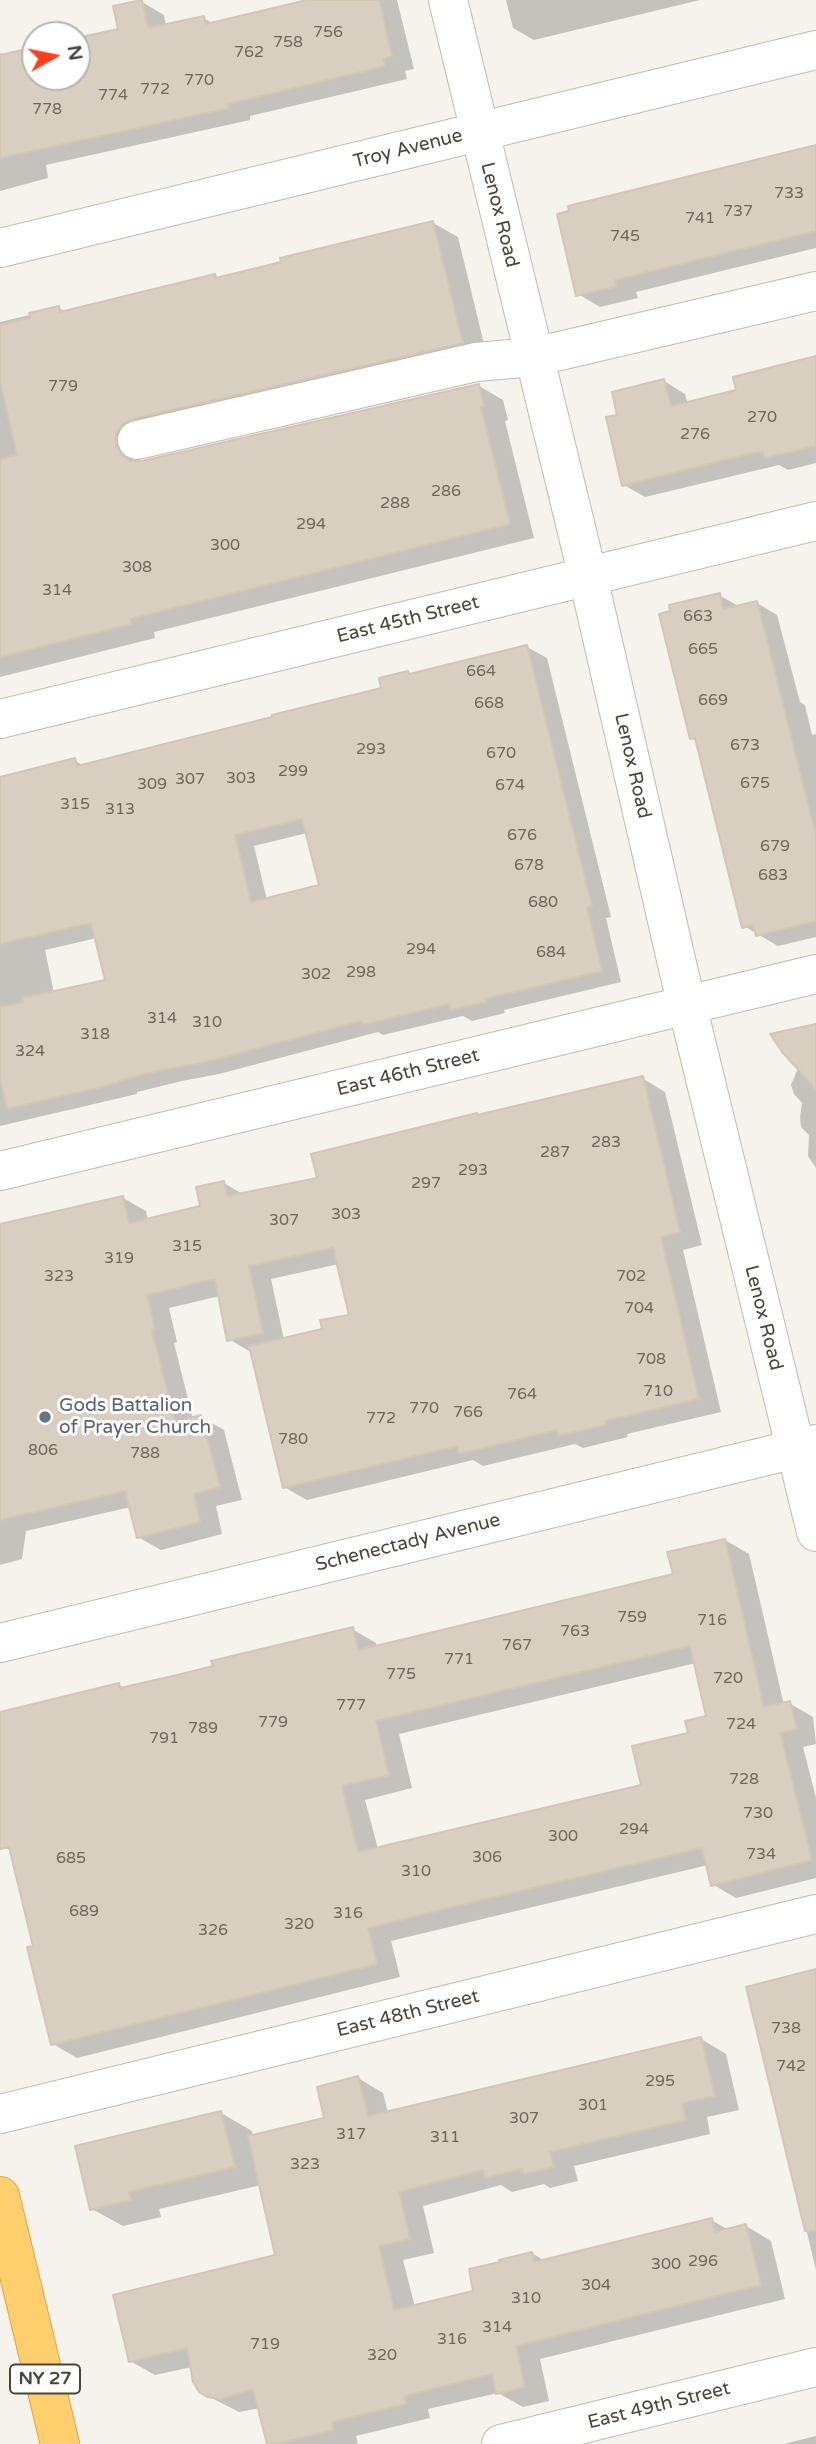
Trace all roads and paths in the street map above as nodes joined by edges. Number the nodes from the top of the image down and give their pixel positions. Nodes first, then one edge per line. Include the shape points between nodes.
1 (448, 0) edge
2 (816, 50) edge
3 (479, 132) junction
4 (0, 248) edge
5 (816, 291) edge
6 (534, 356) junction
7 (137, 440) dead end
8 (816, 521) edge
9 (588, 577) junction
10 (0, 719) edge
11 (816, 974) edge
12 (687, 1005) junction
13 (0, 1171) edge
14 (805, 1446) edge
15 (816, 1532) edge
16 (0, 1643) edge
17 (816, 1914) edge
18 (0, 2114) edge
19 (0, 2196) edge
20 (816, 2367) edge
21 (60, 2444) edge
22 (501, 2444) edge

1 - 3 street, Lenox Road
2 - 3 street, Troy Avenue
3 - 4 street, Troy Avenue
3 - 6 street, Lenox Road
5 - 6 street
6 - 7 street via 476,362
6 - 9 street, Lenox Road
8 - 9 street, East 45th Street
9 - 10 street, East 45th Street
9 - 12 street, Lenox Road
11 - 12 street, East 46th Street
12 - 13 street, East 46th Street
12 - 14 street, Lenox Road
14 - 15 street, Lenox Road
14 - 16 street, Schenectady Avenue
17 - 18 street, East 48th Street
19 - 21 highway, NY 27
20 - 22 street, East 49th Street

